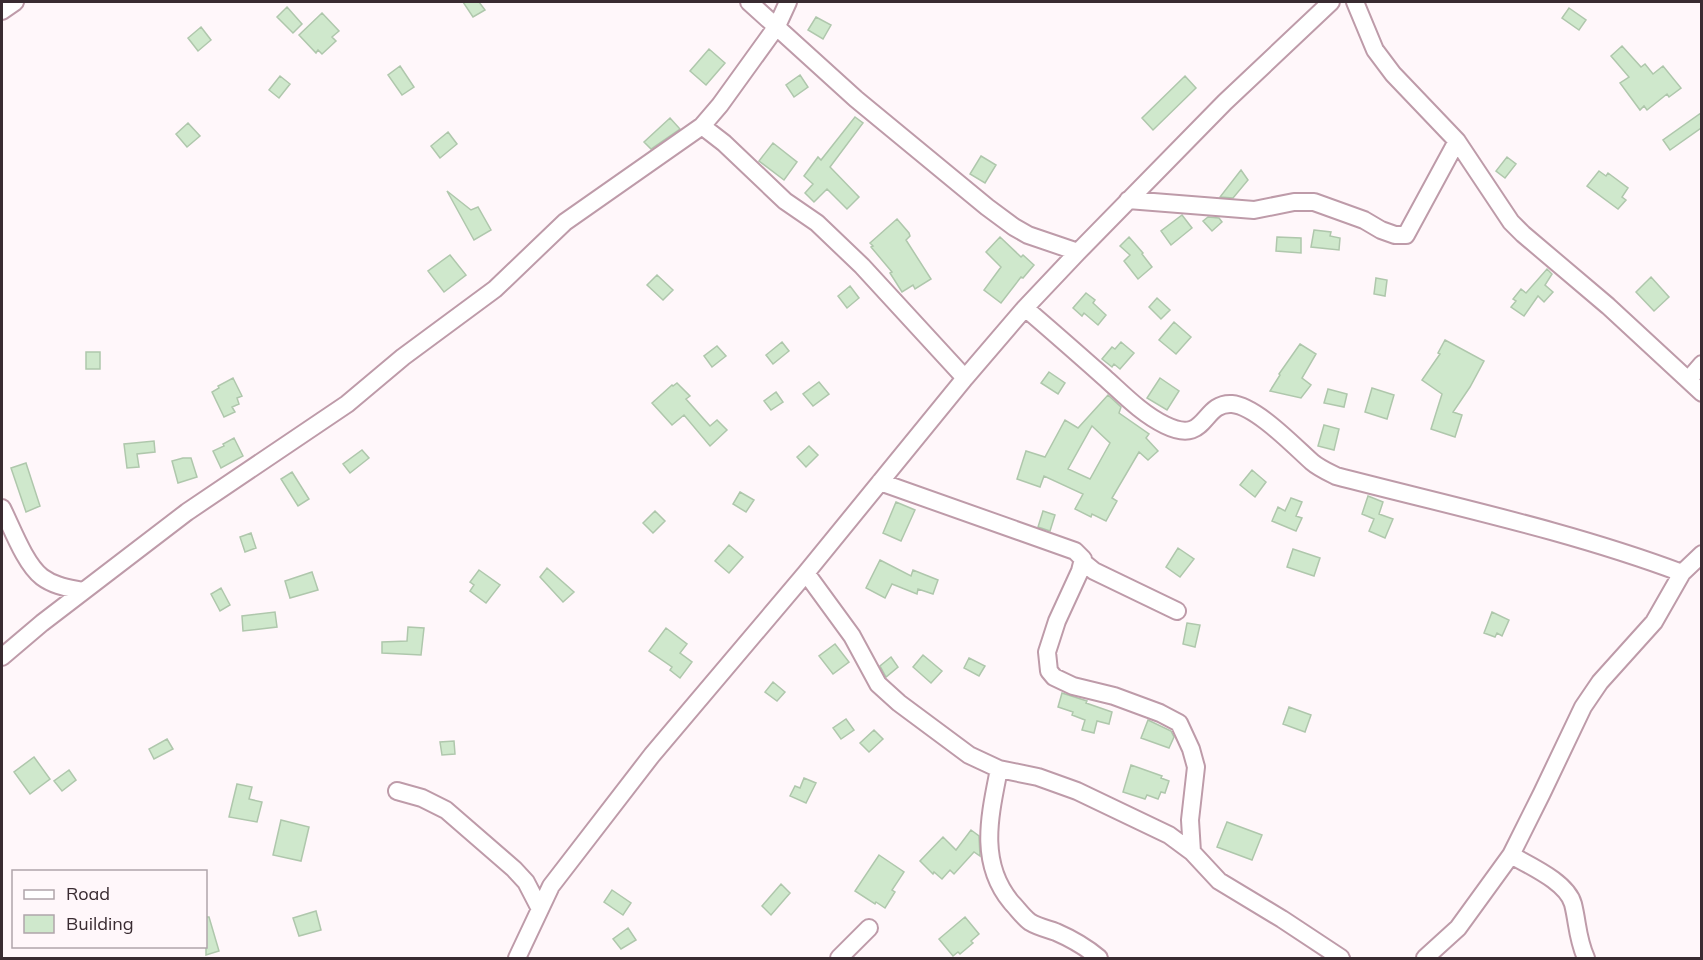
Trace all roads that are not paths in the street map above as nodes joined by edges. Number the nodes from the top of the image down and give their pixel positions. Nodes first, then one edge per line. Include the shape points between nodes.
1 (15, 2) edge
2 (749, 2) edge
3 (788, 2) edge
4 (1331, 2) edge
5 (1355, 2) edge
6 (2, 12) edge
7 (777, 26) junction
8 (702, 126) junction
9 (1457, 141) junction
10 (1128, 200) junction
11 (1078, 252) junction
12 (1025, 308) junction
13 (1701, 364) edge
14 (965, 378) junction
15 (1689, 379) junction
16 (1701, 393) edge
17 (880, 482) junction
18 (2, 508) edge
19 (1701, 554) edge
20 (1083, 562) junction
21 (806, 573) junction
22 (1682, 573) junction
23 (82, 591) junction
24 (1177, 611) dead end
25 (2, 657) edge
26 (999, 769) junction
27 (398, 791) dead end
28 (1192, 852) junction
29 (1511, 855) junction
30 (540, 909) junction
31 (869, 928) dead end
32 (517, 958) edge
33 (839, 958) edge
34 (1099, 958) edge
35 (1341, 958) edge
36 (1425, 958) edge
37 (1586, 958) edge

1 - 6 street
2 - 7 street
3 - 7 street
4 - 10 street
5 - 9 street via 1375,50 1393,75
7 - 8 street
7 - 11 street via 856,99 1005,220 1028,235
8 - 14 street via 862,266
8 - 23 street via 565,222 495,289 347,404 187,513
9 - 10 street via 1406,235 1395,235 1314,202 1254,210
9 - 15 street via 1511,222
10 - 11 street
11 - 12 street
12 - 14 street
12 - 22 street via 1133,403 1165,425 1192,430 1215,408 1233,404 1279,430 1314,464 1336,476 1538,528
13 - 15 street
14 - 17 street
15 - 16 street
17 - 20 street via 1075,551
17 - 21 street
18 - 23 street via 30,563 42,577
19 - 22 street
20 - 24 street
20 - 28 street via 1047,652 1049,671 1072,686 1114,696 1179,723 1196,767 1190,820
21 - 26 street via 852,636 878,684 969,755
21 - 30 street via 652,754 551,886
22 - 29 street via 1654,622 1583,707
23 - 25 street
26 - 28 street via 1077,790 1169,835
26 - 34 street via 988,821 991,857 1002,891 1029,921 1079,943
27 - 30 street via 446,810 514,869
28 - 35 street via 1219,881
29 - 36 street via 1458,928
29 - 37 street via 1568,893
30 - 32 street
31 - 33 street

